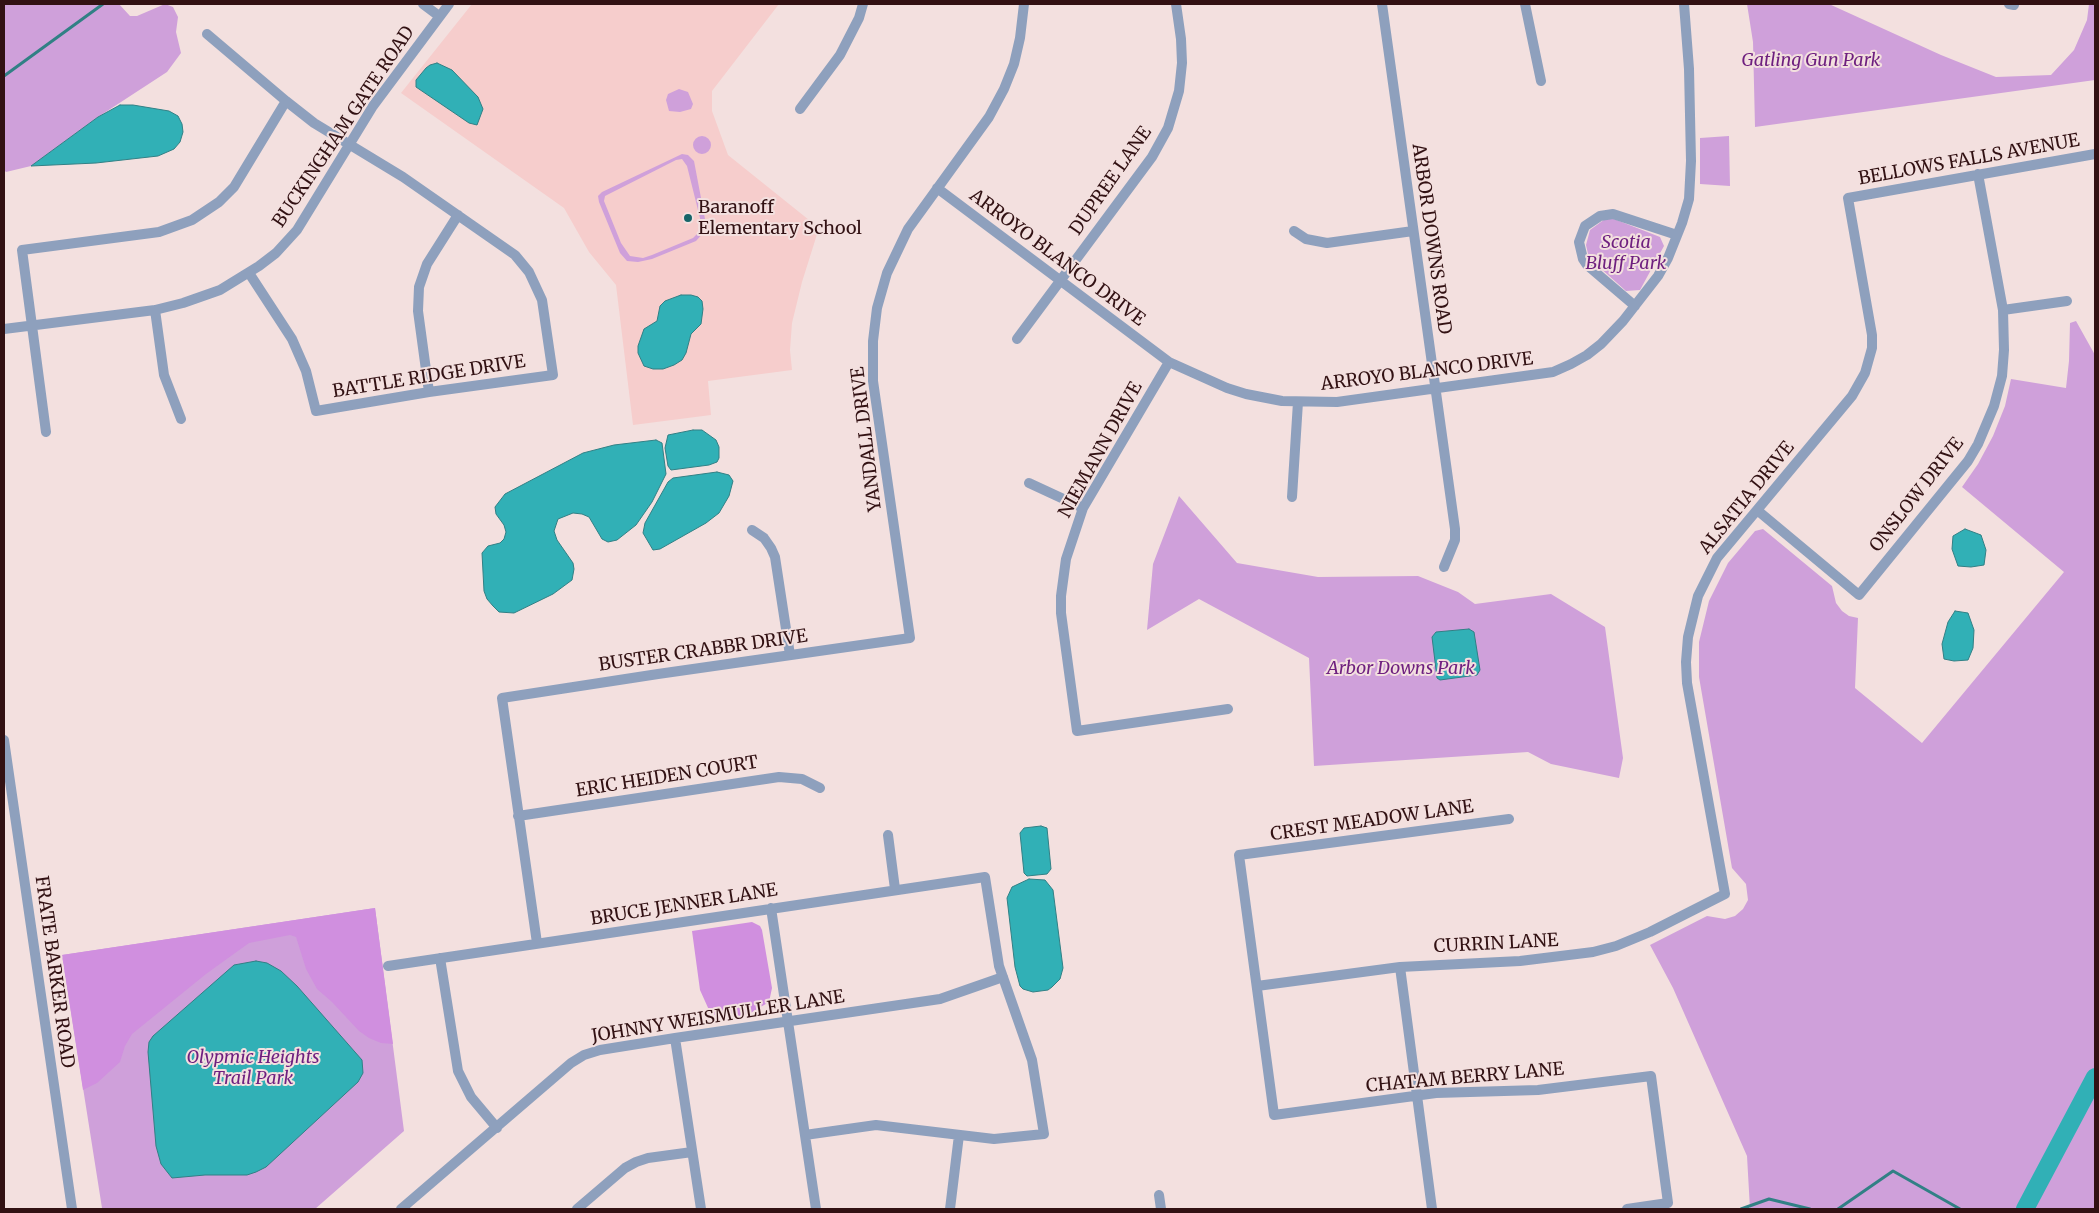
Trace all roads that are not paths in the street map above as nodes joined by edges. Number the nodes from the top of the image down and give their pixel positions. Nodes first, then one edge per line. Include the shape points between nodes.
1 (423, 4) edge
2 (449, 4) edge
3 (863, 4) edge
4 (1024, 4) edge
5 (1176, 4) edge
6 (1382, 4) edge
7 (1525, 4) edge
8 (1684, 4) edge
9 (439, 16) junction
10 (207, 34) dead end
11 (1541, 81) dead end
12 (286, 101) junction
13 (800, 109) dead end
14 (350, 145) junction
15 (2095, 154) edge
16 (1978, 174) junction
17 (937, 188) junction
18 (1848, 198) joint
19 (458, 215) junction
20 (1294, 231) dead end
21 (1413, 231) junction
22 (1677, 235) junction
23 (249, 273) junction
24 (1060, 282) junction
25 (2067, 301) dead end
26 (1635, 306) junction
27 (155, 310) junction
28 (2003, 310) junction
29 (31, 325) junction
30 (4, 328) edge
31 (1017, 339) dead end
32 (1169, 362) junction
33 (1435, 390) junction
34 (428, 392) junction
35 (1298, 402) junction
36 (180, 418) dead end
37 (46, 432) dead end
38 (1028, 483) dead end
39 (1292, 497) dead end
40 (1083, 508) junction
41 (1757, 510) junction
42 (752, 530) dead end
43 (1444, 567) dead end
44 (910, 638) joint
45 (790, 655) junction
46 (1228, 709) dead end
47 (4, 740) edge
48 (7, 781) edge
49 (820, 788) dead end
50 (518, 816) junction
51 (1510, 819) dead end
52 (888, 835) dead end
53 (1239, 855) joint
54 (895, 889) junction
55 (1725, 894) joint
56 (771, 908) junction
57 (537, 943) junction
58 (440, 958) junction
59 (388, 966) dead end
60 (1400, 967) junction
61 (1003, 977) junction
62 (1257, 986) junction
63 (788, 1021) junction
64 (675, 1038) junction
65 (1417, 1095) junction
66 (496, 1128) junction
67 (805, 1135) junction
68 (959, 1135) junction
69 (692, 1152) junction
70 (1159, 1195) dead end
71 (72, 1209) edge
72 (401, 1209) edge
73 (577, 1209) edge
74 (700, 1209) edge
75 (816, 1209) edge
76 (950, 1209) edge
77 (1161, 1209) edge
78 (1432, 1209) edge
79 (1627, 1209) edge

1 - 9 street
2 - 9 street, BUCKINGHAM GATE ROAD
3 - 13 street via 860,18 840,55
4 - 17 street, YANDALL DRIVE via 1014,64 1004,89 989,117
5 - 24 street, DUPREE LANE via 1182,63 1179,90 1168,128 1152,156
6 - 21 street, ARBOR DOWNS ROAD
7 - 11 street
8 - 22 street, ARROYO BLANCO DRIVE via 1691,181 1689,199
9 - 14 street, BUCKINGHAM GATE ROAD via 388,84
10 - 12 street
12 - 14 street
12 - 29 street via 234,187 219,202 192,220 159,232 22,250
14 - 19 street via 403,176
14 - 23 street, BUCKINGHAM GATE ROAD via 297,230 276,253
15 - 16 street, BELLOWS FALLS AVENUE
16 - 18 street, BELLOWS FALLS AVENUE
16 - 28 street, ONSLOW DRIVE
17 - 24 street, ARROYO BLANCO DRIVE
17 - 44 street, YANDALL DRIVE via 897,249 877,308 874,341 875,397
18 - 41 street, ALSATIA DRIVE via 1871,328 1870,360 1852,396
19 - 34 street via 430,258 420,287 418,312
19 - 34 street, BATTLE RIDGE DRIVE via 503,245 528,272 543,306 553,375
20 - 21 street via 1306,239 1327,243
21 - 33 street, ARBOR DOWNS ROAD
22 - 26 street, ARROYO BLANCO DRIVE via 1658,276
22 - 26 street via 1613,214 1600,216 1585,226 1579,242 1583,259
23 - 27 street, BUCKINGHAM GATE ROAD via 220,290
23 - 34 street, BATTLE RIDGE DRIVE via 292,339 306,371 316,411
24 - 31 street, DUPREE LANE
24 - 32 street, ARROYO BLANCO DRIVE
25 - 28 street
26 - 33 street, ARROYO BLANCO DRIVE via 1601,344 1553,372
27 - 29 street, BUCKINGHAM GATE ROAD
27 - 36 street via 164,375
28 - 41 street, ONSLOW DRIVE via 2002,376 1978,444 1953,481 1859,594
29 - 30 street, BUCKINGHAM GATE ROAD
29 - 37 street
32 - 35 street, ARROYO BLANCO DRIVE via 1227,388
32 - 40 street, NIEMANN DRIVE
33 - 35 street, ARROYO BLANCO DRIVE via 1359,400
33 - 43 street, ARBOR DOWNS ROAD via 1455,530 1455,540
35 - 39 street
38 - 40 street
40 - 46 street, NIEMANN DRIVE via 1068,550 1061,596 1077,731
41 - 55 street, ALSATIA DRIVE via 1706,576 1688,637 1688,683
42 - 45 street via 764,538 775,557
44 - 45 street, BUSTER CRABBR DRIVE
45 - 50 street, BUSTER CRABBR DRIVE via 502,698
47 - 48 street, FRATE BARKER ROAD
48 - 71 street, FRATE BARKER ROAD
49 - 50 street, ERIC HEIDEN COURT via 802,779 779,777
50 - 57 street
51 - 53 street, CREST MEADOW LANE
52 - 54 street
53 - 62 street, CHATAM BERRY LANE
54 - 56 street, BRUCE JENNER LANE
54 - 61 street, BRUCE JENNER LANE via 985,877 996,955
55 - 60 street, CURRIN LANE via 1650,932 1593,952 1520,961
56 - 57 street, BRUCE JENNER LANE
56 - 63 street
57 - 58 street, BRUCE JENNER LANE
58 - 59 street, BRUCE JENNER LANE
58 - 66 street via 458,1071 471,1097
60 - 62 street, CURRIN LANE
60 - 65 street
61 - 63 street, JOHNNY WEISMULLER LANE via 940,998
61 - 68 street via 1032,1060 1044,1134 1006,1139
62 - 65 street, CHATAM BERRY LANE via 1274,1115
63 - 64 street, JOHNNY WEISMULLER LANE
63 - 67 street
64 - 66 street, JOHNNY WEISMULLER LANE via 584,1055
64 - 69 street
65 - 78 street
65 - 79 street, CHATAM BERRY LANE via 1538,1090 1651,1076 1668,1203
66 - 72 street, JOHNNY WEISMULLER LANE
67 - 68 street via 876,1125
67 - 75 street
68 - 76 street
69 - 73 street via 636,1162
69 - 74 street
70 - 77 street

